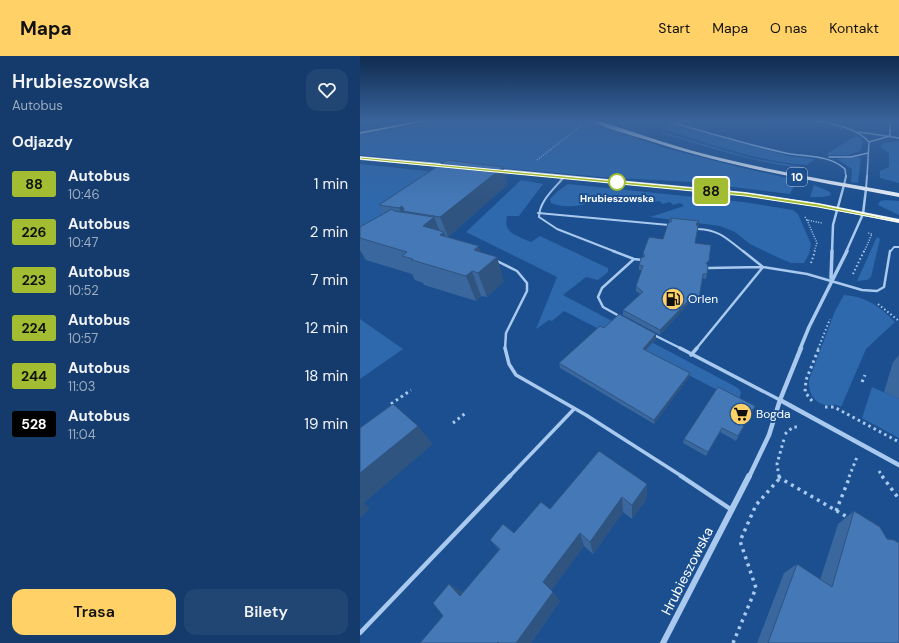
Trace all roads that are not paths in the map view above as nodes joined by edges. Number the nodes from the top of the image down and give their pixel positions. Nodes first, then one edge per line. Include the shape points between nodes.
1 (672, 147) edge
2 (762, 147) edge
3 (869, 147) edge
4 (868, 153) junction
5 (821, 157) junction
6 (360, 158) edge
7 (462, 167) edge
8 (485, 170) edge
9 (564, 177) junction
10 (844, 185) junction
11 (866, 189) junction
12 (899, 194) edge
13 (837, 209) junction
14 (538, 213) junction
15 (863, 214) junction
16 (899, 221) edge
17 (669, 225) edge
18 (698, 228) edge
19 (899, 246) edge
20 (634, 259) junction
21 (494, 260) edge
22 (642, 260) edge
23 (764, 267) junction
24 (708, 268) edge
25 (831, 280) junction
26 (623, 318) edge
27 (650, 333) edge
28 (691, 355) junction
29 (780, 400) junction
30 (574, 409) junction
31 (899, 465) edge
32 (732, 510) junction
33 (360, 633) edge
34 (663, 643) edge

1 - 10 main road, 10 via 719,160
2 - 5 lane via 783,153
3 - 4 lane
4 - 5 lane via 840,158
4 - 11 lane
5 - 10 lane via 834,161 844,169
6 - 7 main road
8 - 9 main road, 10
9 - 13 main road, 10 via 745,194
9 - 14 lane
10 - 11 main road, 10
10 - 13 street, Hrubieszowska
11 - 12 main road, 10
11 - 15 street, Hrubieszowska
13 - 15 main road, 10
13 - 25 street, Hrubieszowska via 833,229
14 - 17 lane
14 - 20 lane via 544,222 557,229
15 - 16 main road, 10
15 - 25 street, Hrubieszowska
18 - 23 lane via 713,230 728,238
19 - 25 lane via 890,251 884,287 877,292
20 - 22 lane
20 - 26 lane via 602,288 598,297 603,307
21 - 30 lane via 517,271 527,283 527,291 504,338 508,364 516,375
23 - 24 lane
23 - 25 lane
23 - 28 lane
25 - 29 street, Hrubieszowska via 809,326
27 - 28 lane
28 - 29 lane
29 - 31 street
29 - 32 street, Hrubieszowska via 769,435
30 - 32 lane via 651,455
30 - 33 lane
32 - 34 street, Hrubieszowska

